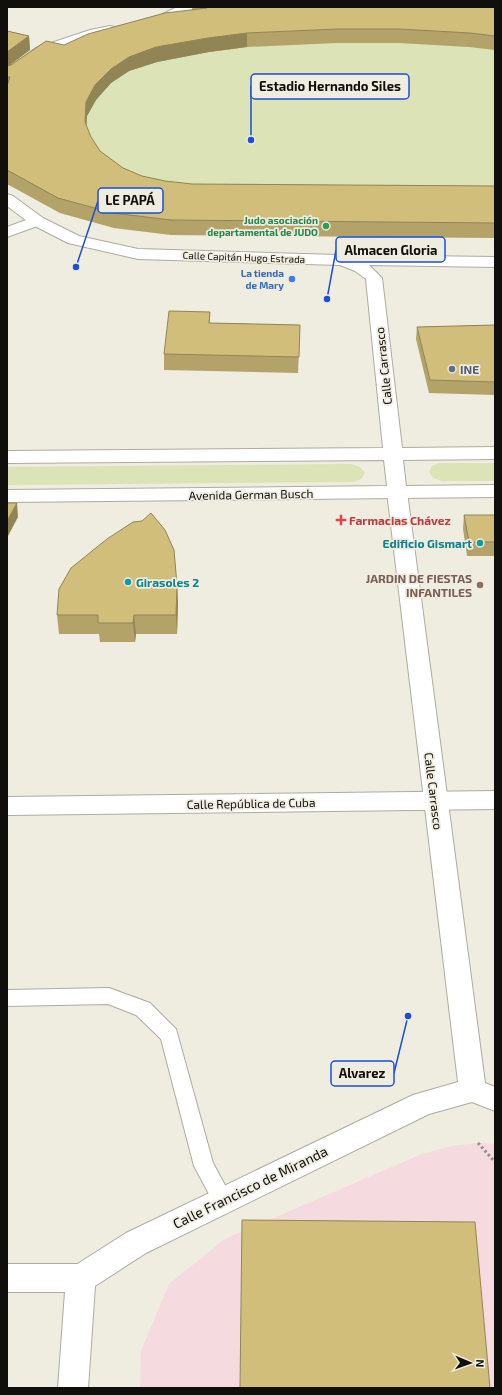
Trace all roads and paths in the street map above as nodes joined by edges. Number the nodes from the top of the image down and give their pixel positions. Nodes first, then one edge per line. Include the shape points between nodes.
1 (187, 7) edge
2 (141, 24) edge
3 (126, 27) edge
4 (7, 75) edge
5 (7, 199) edge
6 (37, 221) junction
7 (7, 232) edge
8 (338, 260) junction
9 (411, 260) junction
10 (495, 262) edge
11 (374, 278) junction
12 (495, 453) edge
13 (393, 454) junction
14 (7, 456) edge
15 (495, 491) edge
16 (397, 492) junction
17 (7, 496) edge
18 (495, 800) edge
19 (436, 801) junction
20 (7, 806) edge
21 (7, 998) edge
22 (483, 1094) edge
23 (478, 1144) dead end
24 (495, 1162) edge
25 (223, 1200) junction
26 (7, 1278) edge
27 (81, 1278) junction
28 (73, 1388) edge

1 - 2 main road via 164,19
3 - 4 main road via 95,33 41,51
5 - 6 main road, Calle Capitán Hugo Estrada
6 - 7 main road
6 - 8 main road, Calle Capitán Hugo Estrada via 74,240 138,254
8 - 9 main road, Calle Capitán Hugo Estrada
8 - 11 main road via 360,267
9 - 10 main road, Calle Capitán Hugo Estrada
9 - 11 main road via 390,267
11 - 13 main road, Calle Carrasco
12 - 13 main road
13 - 14 main road
13 - 16 main road, Calle Carrasco
15 - 16 main road, Avenida German Busch
16 - 17 main road, Avenida German Busch
16 - 19 main road, Calle Carrasco
18 - 19 main road, Calle República de Cuba
19 - 20 main road, Calle República de Cuba
19 - 22 main road, Calle Carrasco
21 - 25 lane via 109,996 143,1009 169,1035 204,1166
22 - 25 main road, Calle Francisco de Miranda via 423,1104
23 - 24 path
25 - 27 main road, Calle Francisco de Miranda via 136,1242
26 - 27 main road
27 - 28 main road

